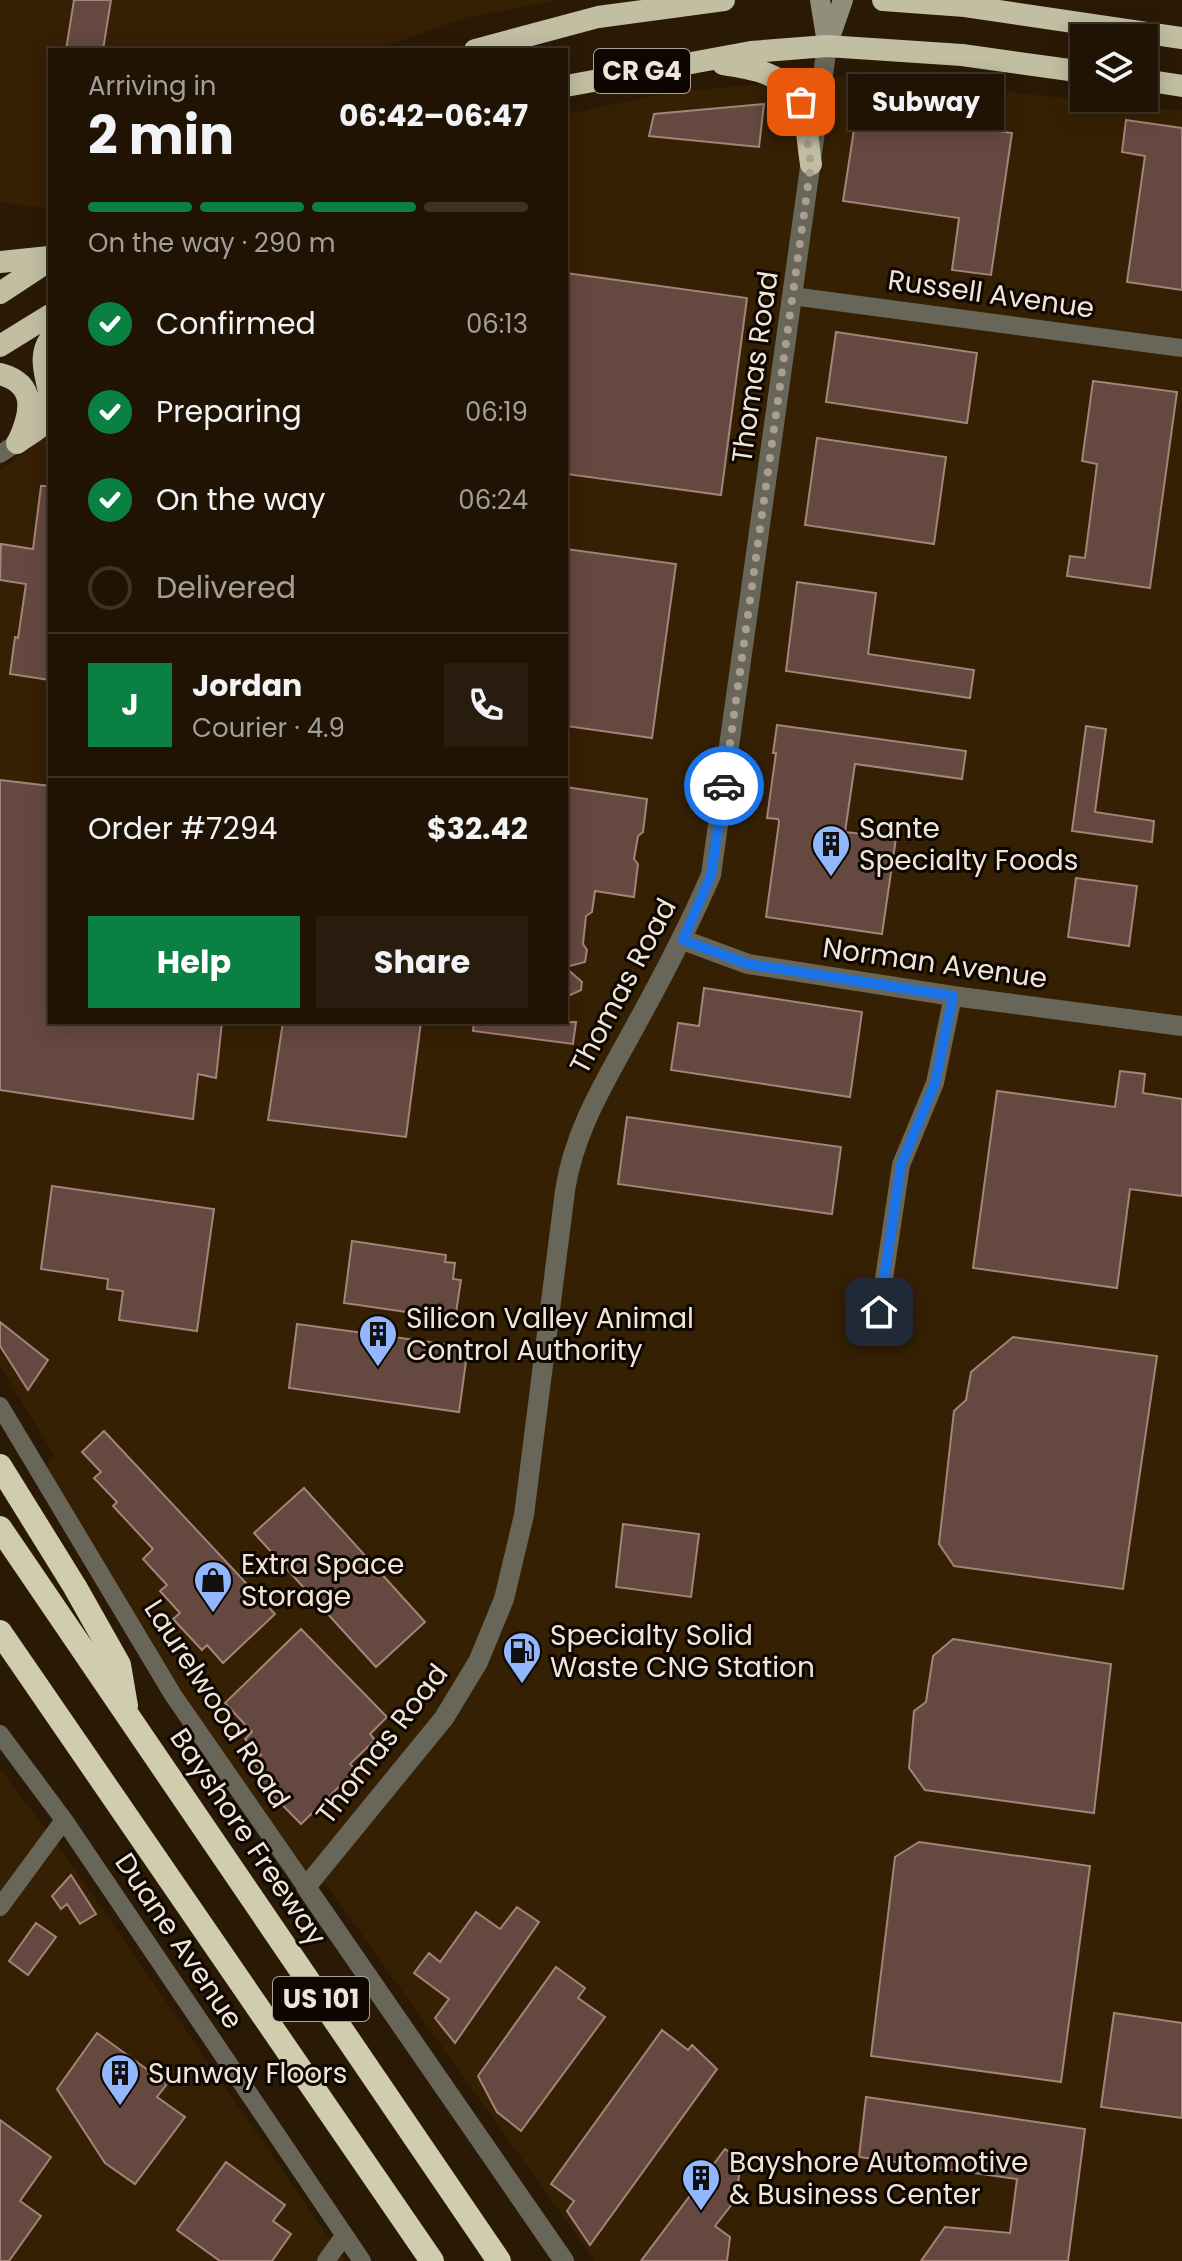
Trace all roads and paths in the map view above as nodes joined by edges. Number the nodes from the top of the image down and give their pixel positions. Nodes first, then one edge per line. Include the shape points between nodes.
1 (710, 0) edge
2 (724, 0) edge
3 (820, 0) edge
4 (843, 0) edge
5 (883, 0) edge
6 (958, 3) edge
7 (1182, 38) edge
8 (827, 46) junction
9 (482, 48) edge
10 (706, 61) junction
11 (1070, 70) edge
12 (1158, 82) edge
13 (568, 86) edge
14 (1182, 86) edge
15 (811, 164) junction
16 (48, 259) edge
17 (48, 260) edge
18 (0, 262) edge
19 (0, 293) edge
20 (792, 296) junction
21 (48, 316) edge
22 (48, 343) edge
23 (0, 346) edge
24 (1182, 348) edge
25 (0, 374) edge
26 (48, 391) edge
27 (48, 408) edge
28 (9, 448) edge
29 (683, 940) junction
30 (953, 996) junction
31 (1182, 1026) edge
32 (879, 1312) dead end
33 (0, 1406) edge
34 (0, 1466) edge
35 (0, 1528) edge
36 (0, 1632) edge
37 (128, 1714) junction
38 (0, 1734) edge
39 (64, 1820) junction
40 (306, 1887) junction
41 (0, 1907) edge
42 (344, 2236) junction
43 (326, 2261) edge
44 (362, 2261) edge
45 (432, 2261) edge
46 (499, 2261) edge
47 (564, 2261) edge

1 - 2 highway, CR G4
1 - 9 highway, CR G4 via 598,17
3 - 8 main road
4 - 8 main road
5 - 6 highway
6 - 7 highway
8 - 10 highway, CR G4
8 - 11 highway, CR G4 via 962,55
8 - 15 street, Thomas Road
10 - 13 highway, CR G4
10 - 15 highway via 760,70 785,84 801,102
12 - 14 highway
15 - 20 street, Thomas Road
16 - 18 highway
17 - 19 highway
20 - 24 street, Russell Avenue
20 - 29 street, Thomas Road via 711,875
21 - 23 highway
22 - 26 highway via 42,355
25 - 28 highway via 16,381 28,397 30,412
27 - 28 highway via 41,426
29 - 30 street, Norman Avenue via 748,964
29 - 40 street, Thomas Road via 578,1136 566,1181 521,1538 504,1599 478,1662 444,1718
30 - 31 street, Norman Avenue
30 - 32 street via 935,1083 901,1165
33 - 40 street, Laurelwood Road via 173,1695
34 - 37 highway via 119,1665
35 - 37 highway, Bayshore Freeway / US 101
36 - 45 highway, US 101
37 - 46 highway, Bayshore Freeway / US 101
38 - 39 street, Duane Avenue
39 - 41 street
39 - 42 street, Duane Avenue
40 - 47 street, Laurelwood Road
42 - 43 street
42 - 44 street, Duane Avenue

